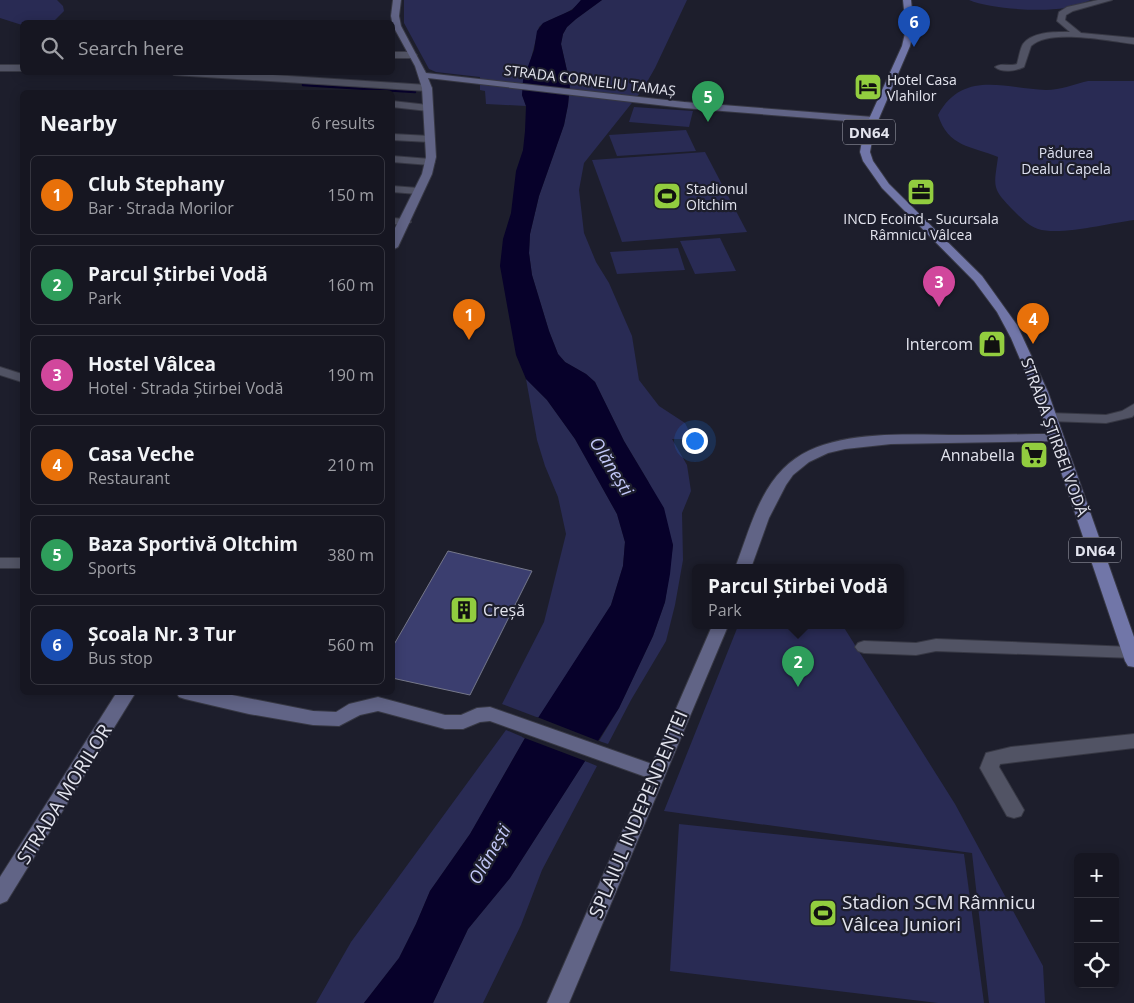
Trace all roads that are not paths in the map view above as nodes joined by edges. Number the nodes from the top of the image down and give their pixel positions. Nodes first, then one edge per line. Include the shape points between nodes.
1 (397, 0) edge
2 (907, 0) edge
3 (1108, 0) edge
4 (1078, 35) junction
5 (1134, 41) edge
6 (395, 44) edge
7 (407, 44) junction
8 (413, 54) junction
9 (395, 55) edge
10 (999, 66) dead end
11 (0, 68) edge
12 (20, 68) edge
13 (221, 75) edge
14 (423, 76) junction
15 (427, 88) junction
16 (395, 104) edge
17 (428, 108) junction
18 (873, 120) junction
19 (395, 137) edge
20 (430, 138) junction
21 (395, 159) edge
22 (430, 162) junction
23 (395, 189) edge
24 (418, 191) junction
25 (395, 221) edge
26 (405, 222) junction
27 (395, 241) edge
28 (0, 371) edge
29 (20, 377) edge
30 (1134, 408) edge
31 (1049, 417) junction
32 (1056, 438) junction
33 (0, 563) edge
34 (20, 563) edge
35 (745, 564) edge
36 (719, 629) edge
37 (864, 647) dead end
38 (1132, 657) edge
39 (125, 695) edge
40 (198, 695) edge
41 (1134, 741) edge
42 (656, 773) junction
43 (1014, 810) dead end
44 (0, 895) edge
45 (558, 1003) edge

1 - 7 street via 394,16
2 - 18 main road, STRADA ȘTIRBEI VODĂ / DN64 via 910,29 906,46
3 - 4 street via 1062,14 1061,21
4 - 5 street
4 - 10 street via 1034,40 1028,44 1021,65 1015,68
6 - 7 street
7 - 8 street
8 - 9 street
8 - 14 street
11 - 12 street
13 - 15 street
14 - 15 street
14 - 18 street, STRADA CORNELIU TAMAȘ via 684,105
15 - 17 street
16 - 17 street
17 - 20 street
18 - 31 main road, STRADA ȘTIRBEI VODĂ / DN64 via 865,144 872,168 969,268 995,300 1031,366
19 - 20 street
20 - 22 street
21 - 22 street
22 - 24 street
23 - 24 street
24 - 26 street
25 - 26 street
26 - 27 street
28 - 29 street
30 - 31 street via 1123,416 1108,419
31 - 32 main road, STRADA ȘTIRBEI VODĂ / DN64
32 - 35 street via 863,442 820,451 797,463 779,484
32 - 38 main road, STRADA ȘTIRBEI VODĂ / DN64
33 - 34 street
36 - 42 street, SPLAIUL INDEPENDENȚEI
37 - 38 street via 916,649 936,644
39 - 44 street, STRADA MORILOR
40 - 42 street via 248,707 330,719 339,719 355,709 378,704 445,722 463,722 477,715 490,714
41 - 43 street via 993,758 990,768
42 - 45 street, SPLAIUL INDEPENDENȚEI

